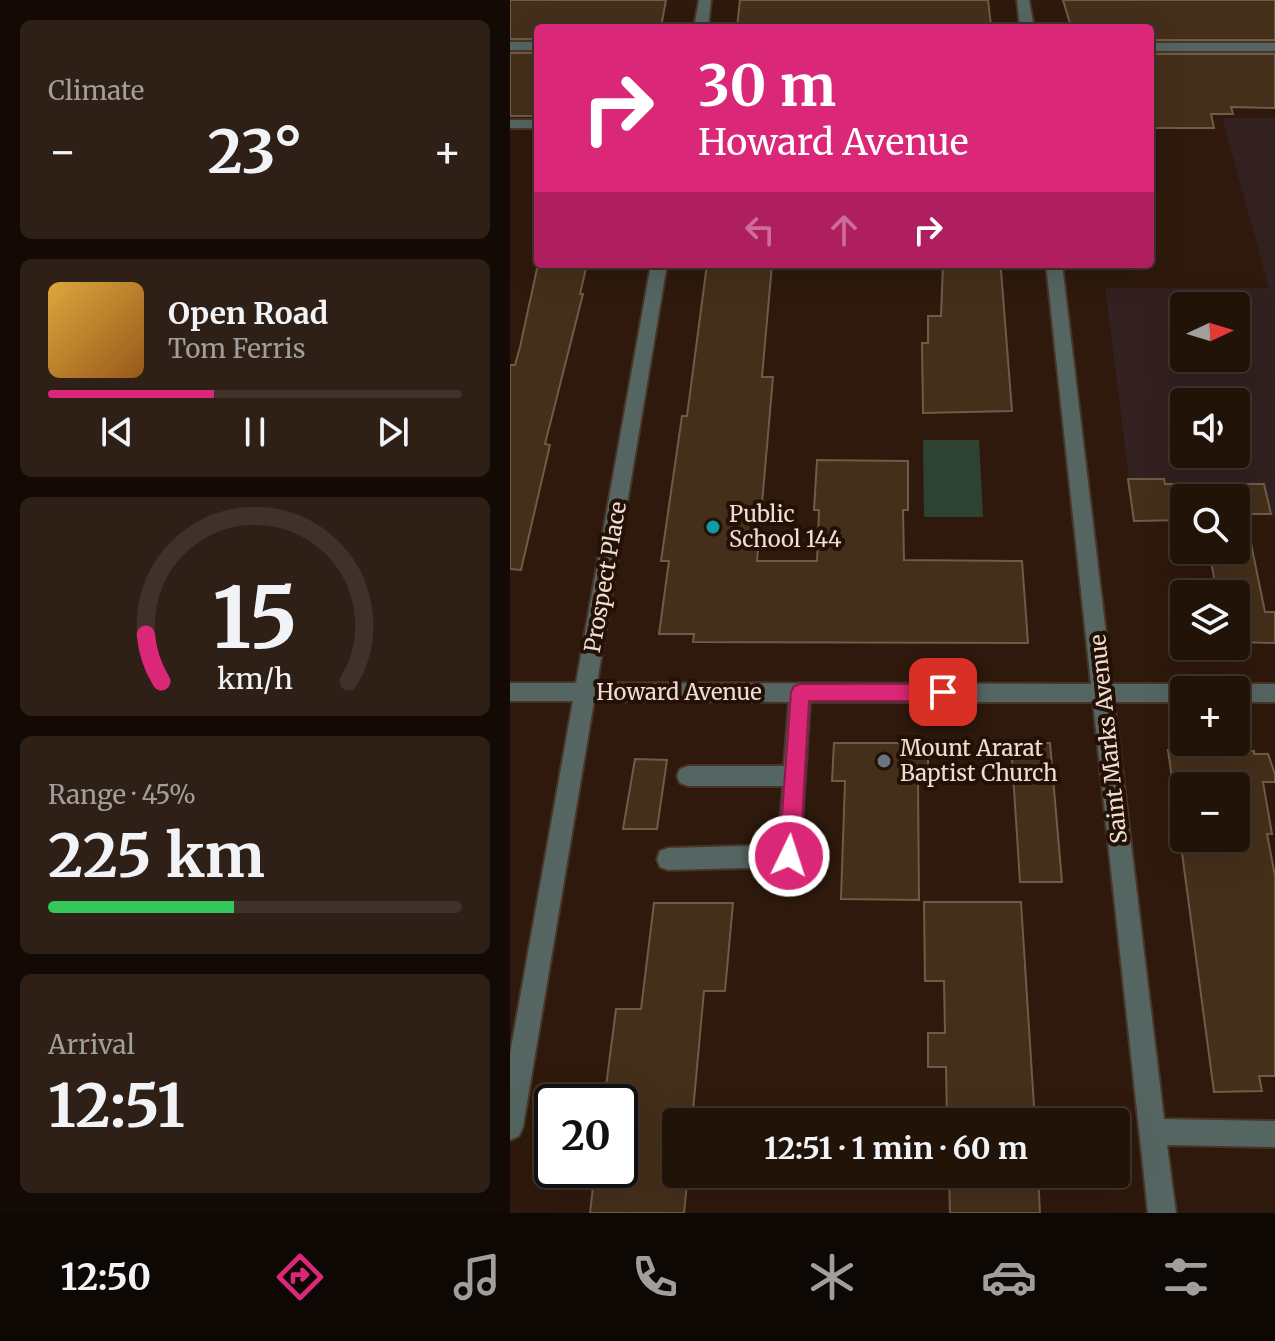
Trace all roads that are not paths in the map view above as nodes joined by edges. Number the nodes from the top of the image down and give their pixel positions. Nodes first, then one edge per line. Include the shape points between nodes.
1 (705, 0) edge
2 (1023, 0) edge
3 (702, 24) edge
4 (1026, 24) edge
5 (510, 46) edge
6 (534, 46) edge
7 (1154, 47) edge
8 (1275, 47) edge
9 (510, 124) edge
10 (534, 124) edge
11 (658, 268) edge
12 (1054, 268) edge
13 (510, 692) edge
14 (585, 692) junction
15 (800, 692) junction
16 (1103, 693) junction
17 (1170, 693) edge
18 (1250, 693) edge
19 (1275, 693) edge
20 (688, 776) dead end
21 (794, 776) junction
22 (668, 859) dead end
23 (510, 1127) edge
24 (1153, 1132) junction
25 (1275, 1134) edge
26 (1162, 1213) edge

1 - 3 street
2 - 4 street
5 - 6 street
7 - 8 street
9 - 10 street
11 - 14 street, Prospect Place
12 - 16 street, Saint Marks Avenue
13 - 14 street, Howard Avenue
14 - 15 street, Howard Avenue
14 - 23 street, Prospect Place
15 - 16 street, Howard Avenue
15 - 21 street
16 - 17 street, Howard Avenue
16 - 24 street, Saint Marks Avenue
18 - 19 street
20 - 21 street
21 - 22 street via 789,856
24 - 25 street
24 - 26 street, Saint Marks Avenue

